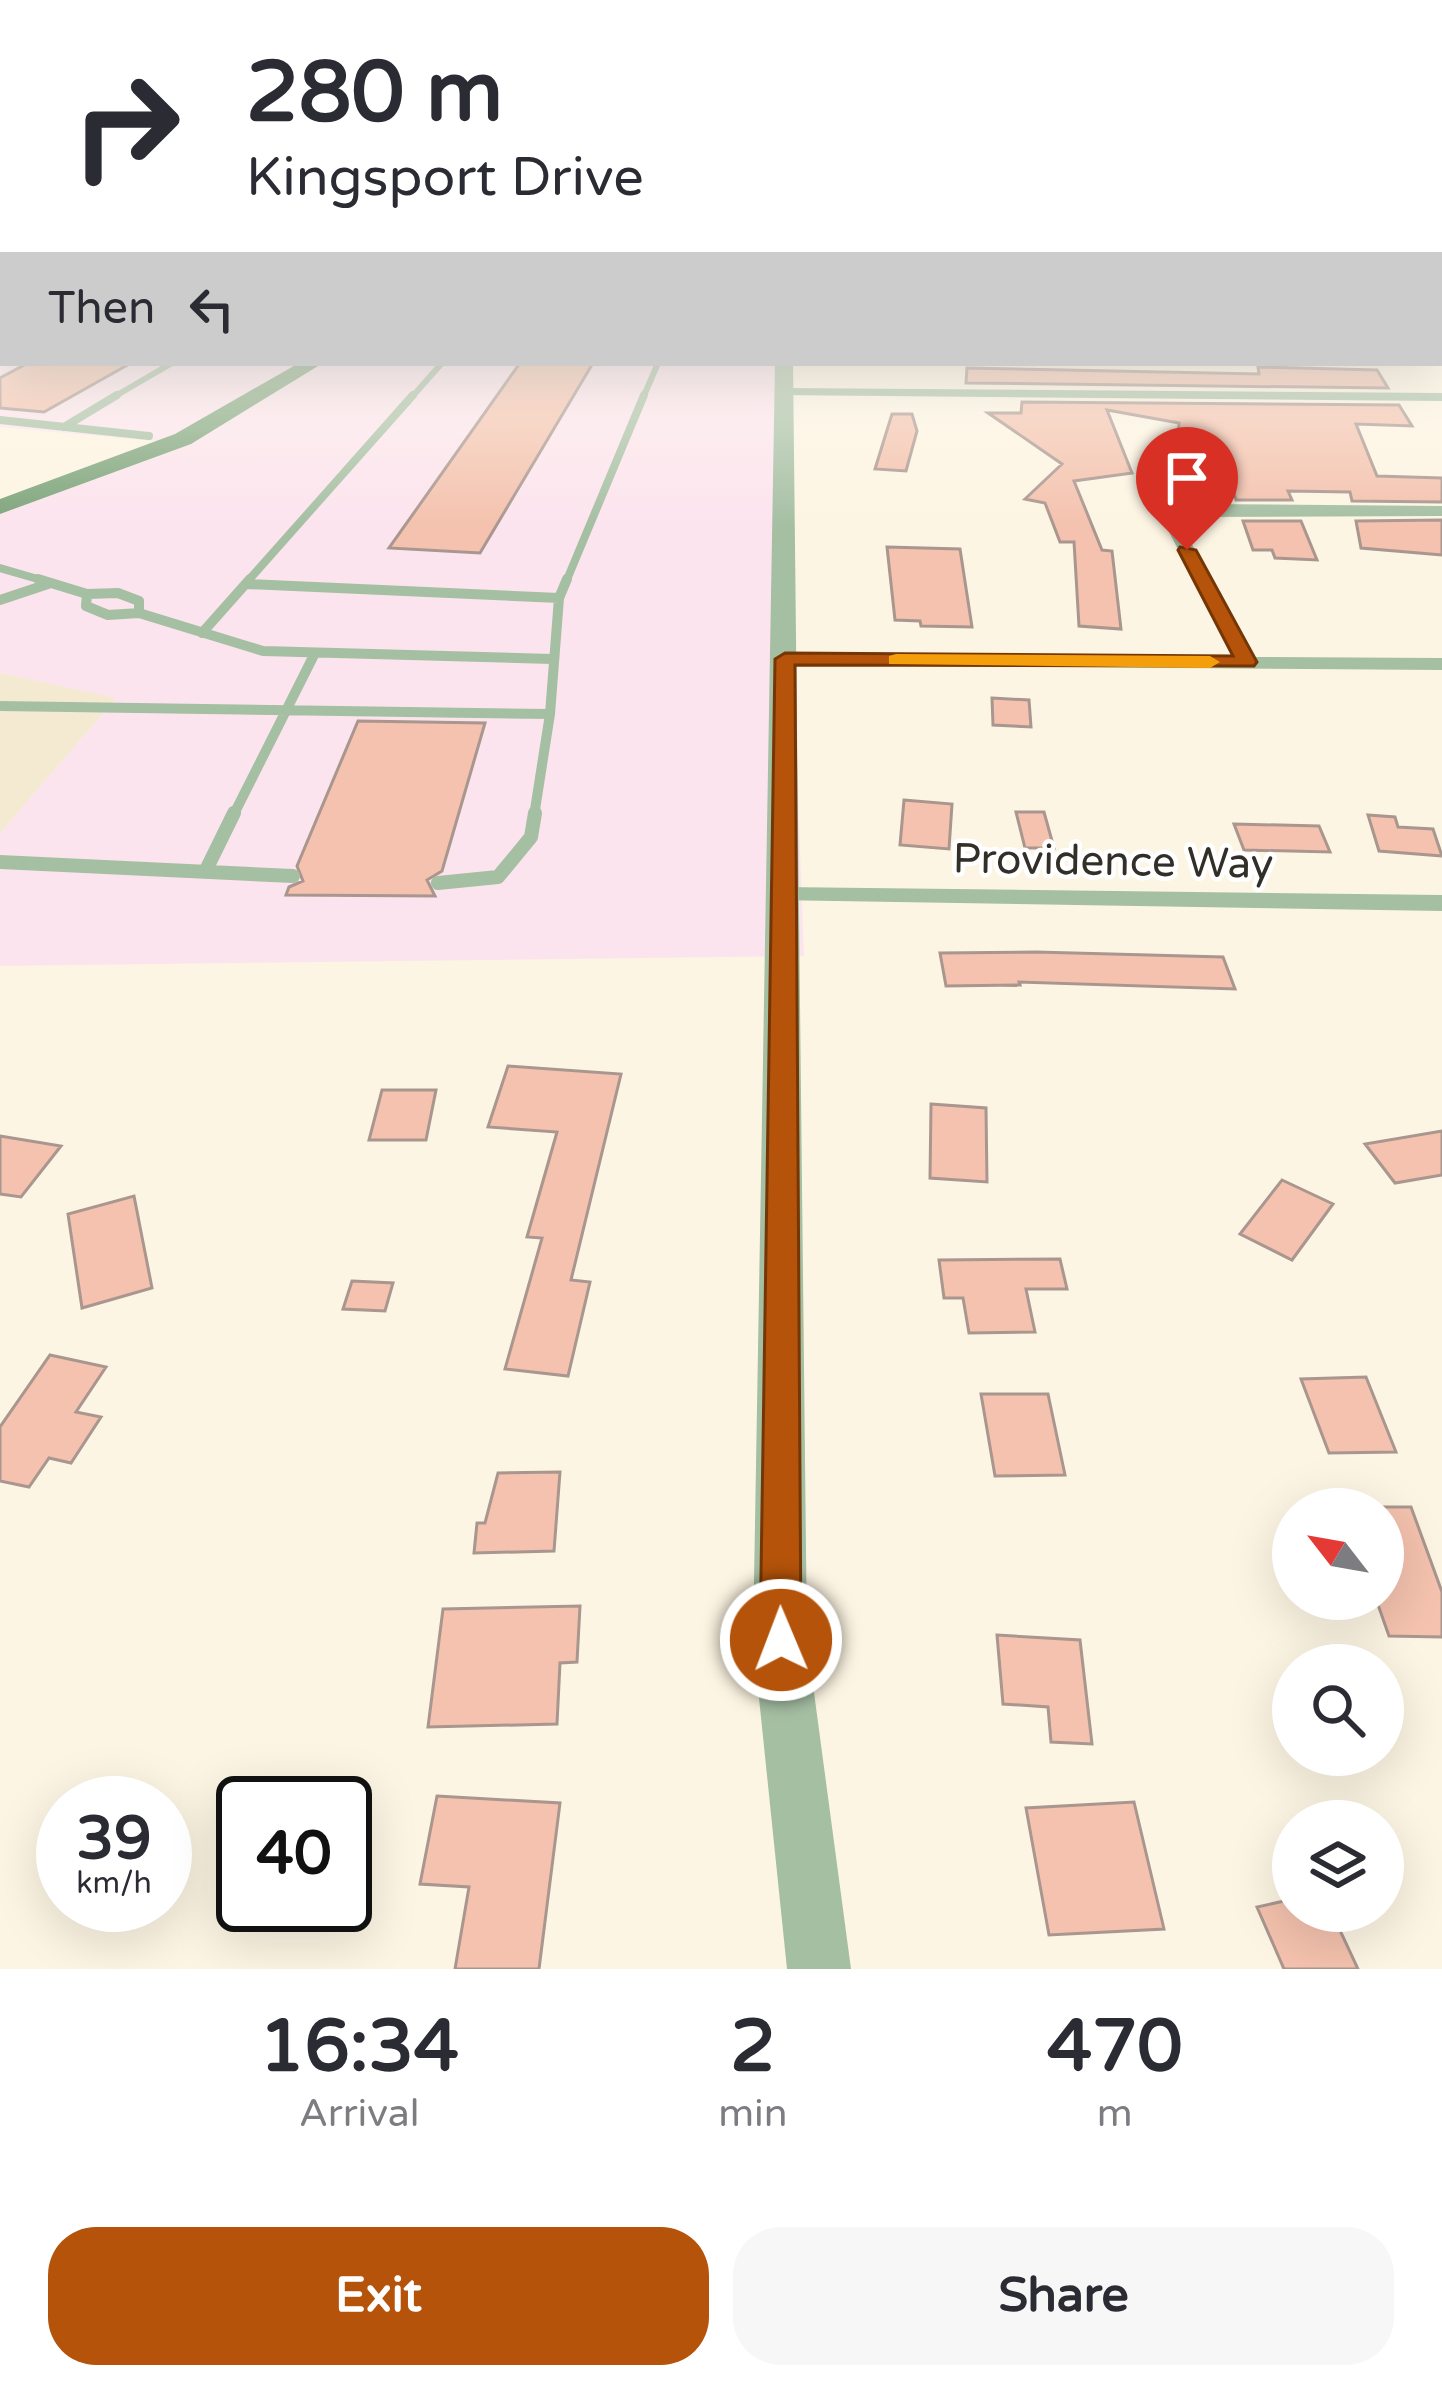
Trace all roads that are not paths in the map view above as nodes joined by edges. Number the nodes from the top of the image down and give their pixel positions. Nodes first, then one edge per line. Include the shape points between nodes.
1 (167, 366) edge
2 (273, 366) edge
3 (308, 366) edge
4 (439, 366) edge
5 (657, 366) edge
6 (784, 366) edge
7 (783, 392) junction
8 (1442, 397) edge
9 (0, 420) edge
10 (64, 427) junction
11 (148, 436) junction
12 (0, 489) edge
13 (0, 507) edge
14 (1442, 511) edge
15 (0, 568) edge
16 (51, 583) junction
17 (246, 584) junction
18 (87, 594) junction
19 (559, 598) junction
20 (0, 603) edge
21 (139, 613) junction
22 (202, 633) junction
23 (314, 653) junction
24 (552, 659) junction
25 (785, 659) junction
26 (1246, 662) junction
27 (1442, 664) edge
28 (0, 706) edge
29 (288, 707) junction
30 (550, 714) junction
31 (0, 862) edge
32 (206, 870) junction
33 (293, 876) dead end
34 (438, 883) dead end
35 (783, 896) junction
36 (1442, 902) edge
37 (819, 1969) edge

1 - 10 lane
2 - 11 main road
3 - 13 main road via 183,439
4 - 17 lane
5 - 19 lane
6 - 7 street
7 - 8 street
7 - 25 street
9 - 10 lane
10 - 11 lane
11 - 12 main road
14 - 26 street via 1167,514
15 - 16 lane
16 - 18 lane
16 - 20 lane
17 - 19 lane
17 - 22 lane
18 - 21 lane via 118,593 139,601
18 - 21 lane via 86,606 109,615
19 - 24 lane
21 - 22 lane
22 - 23 lane via 263,651
23 - 24 lane
23 - 29 lane
24 - 30 lane
25 - 26 street
25 - 35 street
26 - 27 street
28 - 29 lane
29 - 30 lane
29 - 32 lane
30 - 34 lane via 531,837 498,877
31 - 32 lane
32 - 33 lane
35 - 36 street, Providence Way
35 - 37 street via 781,1640

